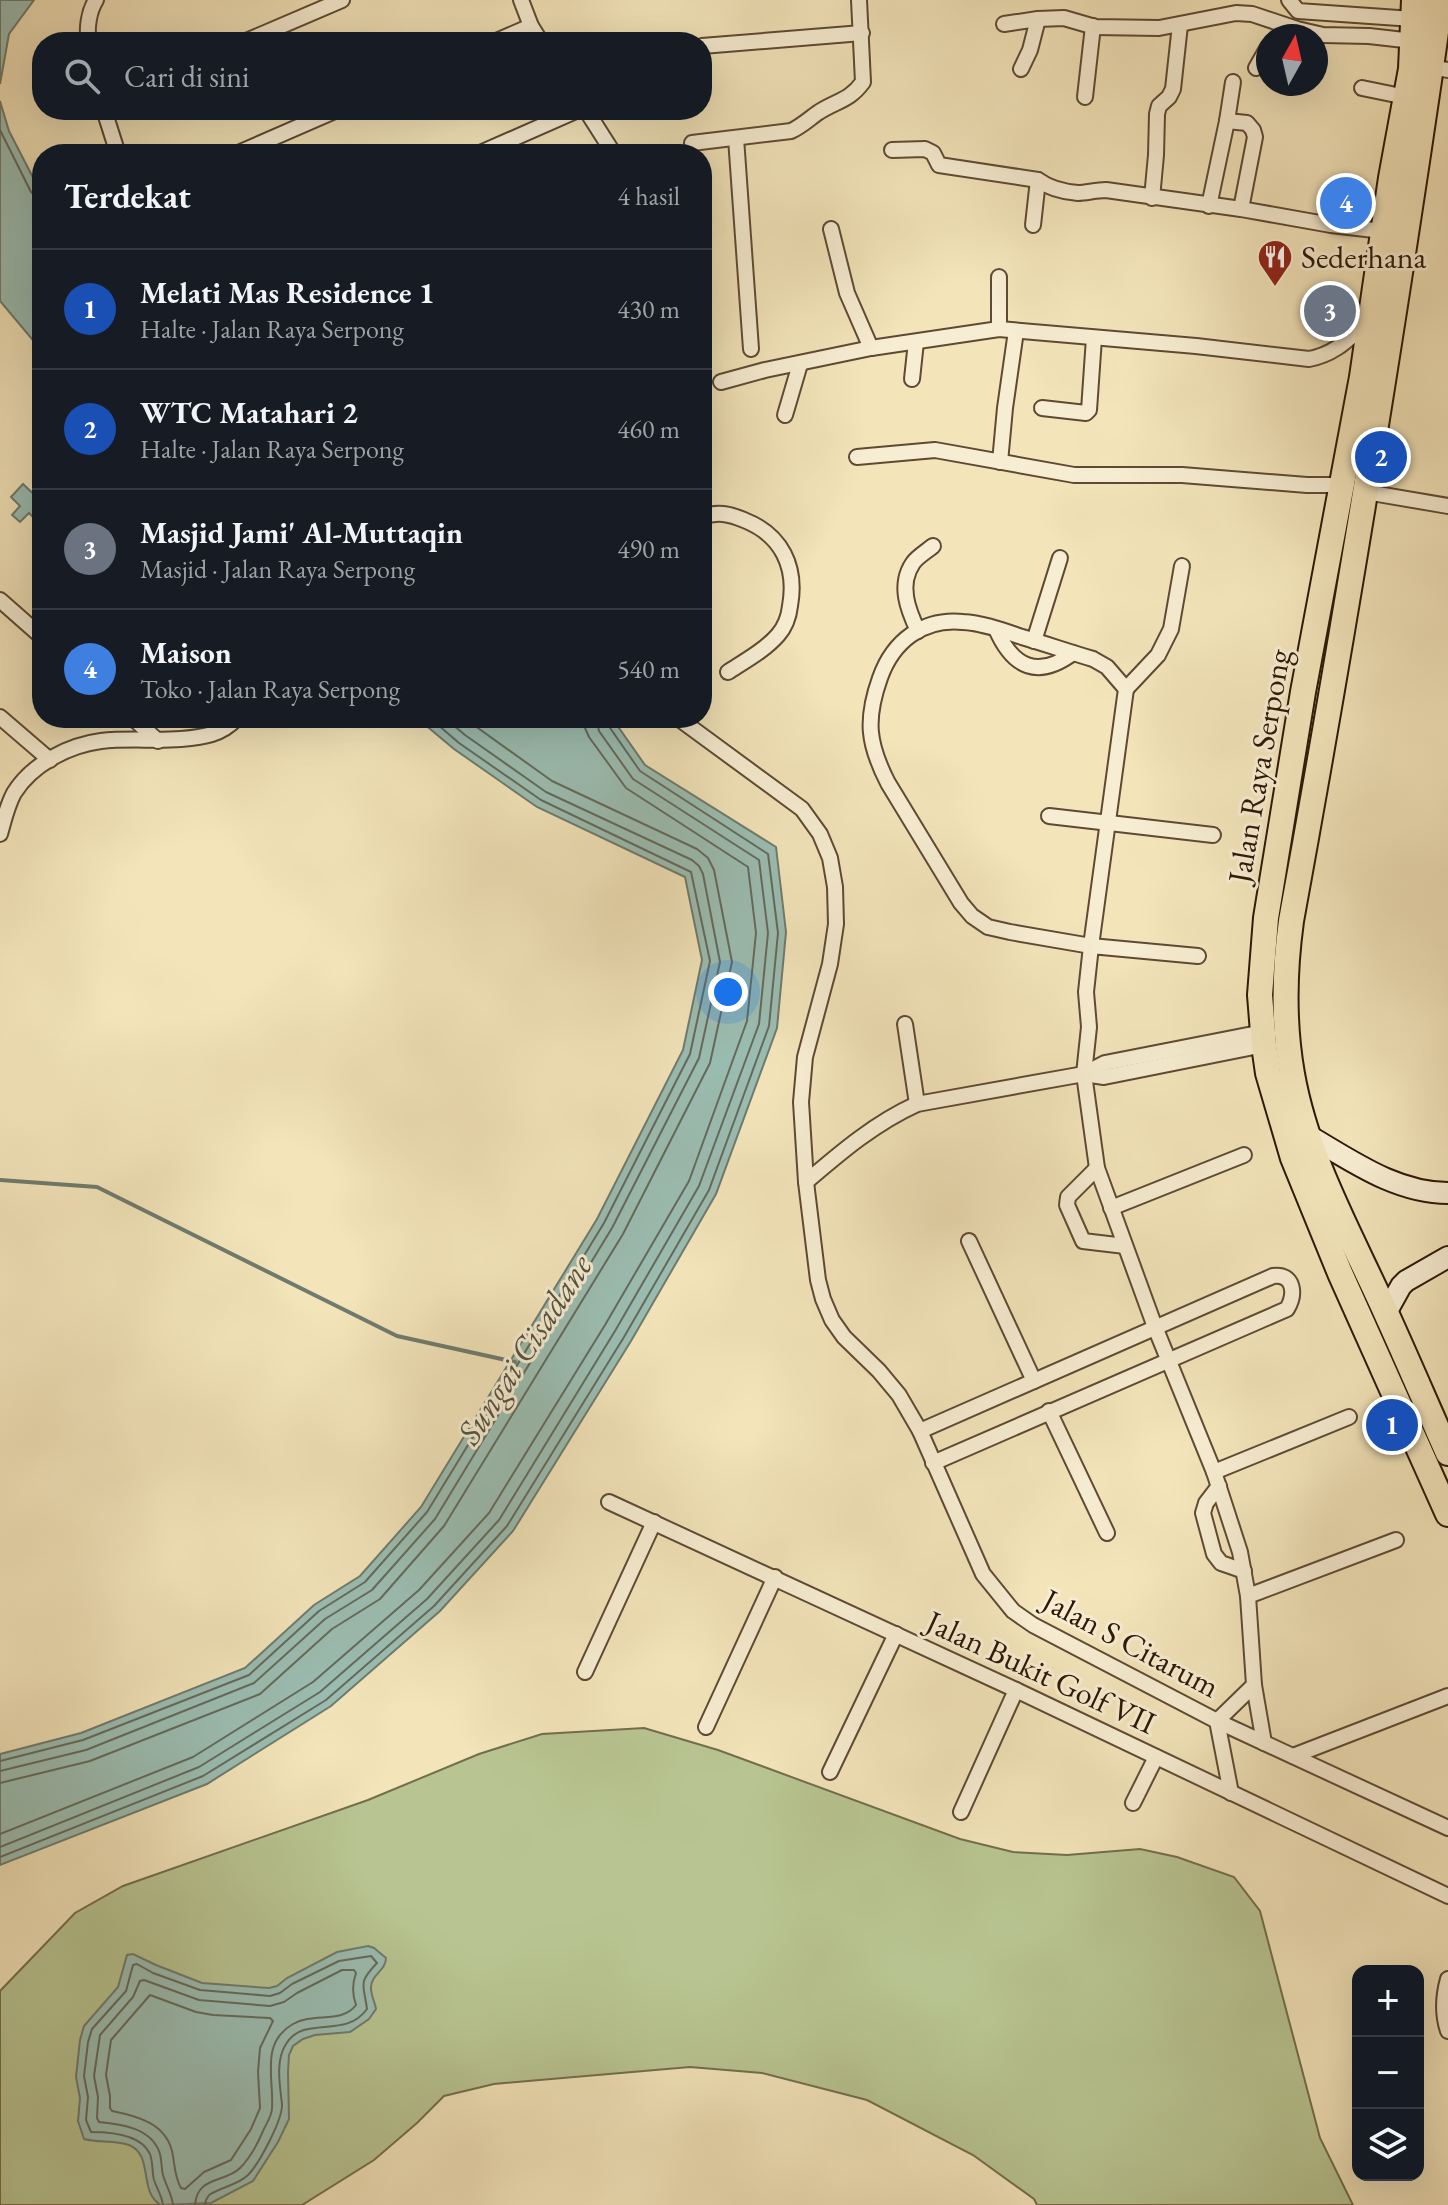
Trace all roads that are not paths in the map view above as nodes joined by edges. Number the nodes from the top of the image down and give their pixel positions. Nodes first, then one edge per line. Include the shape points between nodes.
1 (107, 0) edge
2 (342, 0) edge
3 (521, 0) edge
4 (859, 0) edge
5 (1289, 0) edge
6 (1436, 0) edge
7 (94, 3) edge
8 (1038, 19) junction
9 (1413, 20) edge
10 (1004, 24) dead end
11 (1268, 24) edge
12 (1180, 25) junction
13 (531, 26) junction
14 (1093, 26) junction
15 (88, 32) edge
16 (267, 32) edge
17 (517, 32) edge
18 (535, 32) edge
19 (862, 33) junction
20 (1328, 35) edge
21 (712, 45) edge
22 (1440, 68) edge
23 (1021, 69) dead end
24 (1233, 82) dead end
25 (1362, 88) dead end
26 (1085, 97) dead end
27 (1406, 97) junction
28 (107, 120) edge
29 (314, 120) edge
30 (555, 120) edge
31 (592, 120) edge
32 (1227, 121) junction
33 (736, 138) junction
34 (692, 143) dead end
35 (115, 144) edge
36 (259, 144) edge
37 (501, 144) edge
38 (608, 144) edge
39 (892, 150) dead end
40 (1406, 156) junction
41 (1038, 180) junction
42 (1152, 198) junction
43 (1209, 206) junction
44 (1241, 209) junction
45 (1033, 225) dead end
46 (831, 229) dead end
47 (1383, 231) junction
48 (999, 277) dead end
49 (1369, 321) junction
50 (999, 329) junction
51 (1016, 331) junction
52 (1094, 338) junction
53 (916, 342) junction
54 (871, 348) junction
55 (751, 349) dead end
56 (800, 364) junction
57 (912, 379) dead end
58 (721, 382) dead end
59 (1042, 408) dead end
60 (785, 415) dead end
61 (857, 457) dead end
62 (1000, 462) junction
63 (1342, 485) junction
64 (1366, 492) junction
65 (1448, 506) edge
66 (712, 515) edge
67 (933, 546) dead end
68 (1060, 558) dead end
69 (1182, 566) dead end
70 (0, 600) edge
71 (32, 628) edge
72 (996, 629) junction
73 (918, 631) junction
74 (1034, 641) junction
75 (1073, 653) junction
76 (728, 672) dead end
77 (1126, 689) junction
78 (0, 717) edge
79 (144, 728) edge
80 (225, 728) edge
81 (692, 728) edge
82 (1297, 731) junction
83 (1325, 736) junction
84 (158, 741) junction
85 (50, 760) junction
86 (1049, 816) dead end
87 (1107, 823) junction
88 (0, 834) edge
89 (1213, 835) dead end
90 (1091, 946) junction
91 (1198, 956) dead end
92 (905, 1024) dead end
93 (1263, 1038) junction
94 (1084, 1074) junction
95 (917, 1104) junction
96 (1309, 1136) junction
97 (1244, 1155) dead end
98 (1097, 1168) junction
99 (806, 1182) junction
100 (1448, 1193) edge
101 (1111, 1208) junction
102 (969, 1241) dead end
103 (1125, 1246) junction
104 (1448, 1257) edge
105 (1386, 1313) junction
106 (1155, 1327) junction
107 (1169, 1359) junction
108 (1034, 1381) junction
109 (1049, 1411) junction
110 (1349, 1417) dead end
111 (920, 1431) junction
112 (1448, 1453) edge
113 (933, 1463) junction
114 (1217, 1479) junction
115 (609, 1502) dead end
116 (1448, 1514) edge
117 (654, 1522) junction
118 (1107, 1533) dead end
119 (1396, 1540) dead end
120 (1244, 1571) junction
121 (775, 1577) junction
122 (1248, 1596) junction
123 (896, 1634) junction
124 (585, 1672) dead end
125 (1254, 1685) junction
126 (1016, 1690) junction
127 (1448, 1696) edge
128 (1217, 1721) junction
129 (706, 1727) dead end
130 (1264, 1743) junction
131 (1293, 1756) junction
132 (1156, 1757) junction
133 (830, 1772) dead end
134 (1231, 1793) junction
135 (1133, 1803) dead end
136 (961, 1812) dead end
137 (1448, 1828) edge
138 (1448, 1896) edge
139 (1448, 1979) edge
140 (1448, 2031) edge

1 - 7 street
2 - 16 street
3 - 13 street
4 - 19 street
5 - 9 street via 1298,11
6 - 22 main road, Jalan Raya Serpong
7 - 15 street
8 - 10 street
8 - 14 street
8 - 23 street
9 - 20 street via 1369,36
9 - 27 main road, Jalan Raya Serpong
11 - 12 street via 1252,14 1236,13
12 - 14 street
12 - 42 street via 1173,89 1157,114
13 - 17 street
13 - 18 street
14 - 26 street
19 - 21 street
19 - 33 street via 863,82 856,91 791,131
22 - 40 main road, Jalan Raya Serpong
24 - 32 street
25 - 27 street
27 - 40 main road, Jalan Raya Serpong
28 - 35 street
29 - 36 street
30 - 37 street
31 - 38 street
32 - 43 street
32 - 44 street via 1247,123 1255,137
33 - 34 street
33 - 55 street
39 - 41 street via 925,149 939,165
40 - 47 main road, Jalan Raya Serpong
40 - 64 main road, Jalan Raya Serpong via 1399,284
41 - 42 street via 1081,193 1106,190
41 - 45 street
42 - 43 street
43 - 44 street
44 - 47 street
46 - 54 street via 847,293
47 - 49 main road, Jalan Raya Serpong
48 - 50 street
49 - 52 street via 1334,351 1309,359
49 - 63 main road, Jalan Raya Serpong
50 - 51 street
50 - 53 street
51 - 52 street
51 - 62 street
52 - 59 street via 1089,410
53 - 54 street
53 - 57 street
54 - 56 street
56 - 58 street
56 - 60 street
61 - 62 street via 935,450
62 - 63 street via 1074,475 1182,475
63 - 82 main road, Jalan Raya Serpong
64 - 65 street
64 - 83 main road, Jalan Raya Serpong
66 - 76 street via 731,515 756,525 776,541 789,564 793,589 779,634
67 - 73 street via 913,563 905,587 907,609
68 - 74 street
69 - 77 street via 1171,629 1158,655
70 - 71 street
72 - 73 street via 952,622
72 - 74 street
72 - 75 street via 1014,658 1035,667 1060,663
73 - 90 street via 908,634 886,661 873,697 870,741 888,783 972,916 999,930
74 - 75 street
75 - 77 street via 1107,667
77 - 87 street
78 - 85 street
79 - 84 street
80 - 84 street via 204,737
81 - 99 street, Jalan S Citarum via 802,809 830,858 836,924 805,1057 801,1102
82 - 83 main road
82 - 93 main road, Jalan Raya Serpong via 1261,954
83 - 96 main road, Jalan Raya Serpong via 1286,956 1286,1031
84 - 85 street via 104,741 73,747
85 - 88 street via 22,782
86 - 87 street
87 - 89 street
87 - 90 street
90 - 91 street
90 - 94 street
92 - 95 street
93 - 94 street via 1104,1077
93 - 116 main road, Jalan Raya Serpong via 1293,1158
94 - 95 street
94 - 98 street
95 - 99 street via 868,1132
96 - 100 street via 1401,1186
96 - 105 main road, Jalan Raya Serpong
97 - 101 street
98 - 101 street
98 - 103 street via 1068,1197 1067,1205 1083,1241
99 - 111 street, Jalan S Citarum via 818,1280 832,1320 899,1395
101 - 103 street
102 - 108 street
103 - 106 street
104 - 105 street via 1406,1281
105 - 112 main road, Jalan Raya Serpong
106 - 107 street
106 - 107 street via 1273,1276 1283,1275 1293,1286 1287,1309
106 - 108 street
107 - 109 street
107 - 114 street
108 - 111 street
109 - 113 street
109 - 118 street
110 - 114 street
111 - 113 street, Jalan S Citarum
113 - 128 street, Jalan S Citarum via 983,1574 1013,1611
114 - 120 street
114 - 120 street via 1204,1508 1214,1554 1221,1563
115 - 117 street, Jalan Bukit Golf VII
117 - 121 street, Jalan Bukit Golf VII
117 - 124 street
119 - 122 street
120 - 122 street
121 - 123 street, Jalan Bukit Golf VII
121 - 129 street
122 - 125 street
123 - 126 street, Jalan Bukit Golf VII
123 - 133 street
125 - 128 street
125 - 130 street
126 - 132 street, Jalan Bukit Golf VII
126 - 136 street
127 - 131 street
128 - 130 street, Jalan S Citarum
128 - 134 street
130 - 131 street, Jalan S Citarum
131 - 137 street, Jalan S Citarum
132 - 134 street, Jalan Bukit Golf VII
132 - 135 street
134 - 138 street, Jalan Bukit Golf VII
139 - 140 street via 1443,2007

